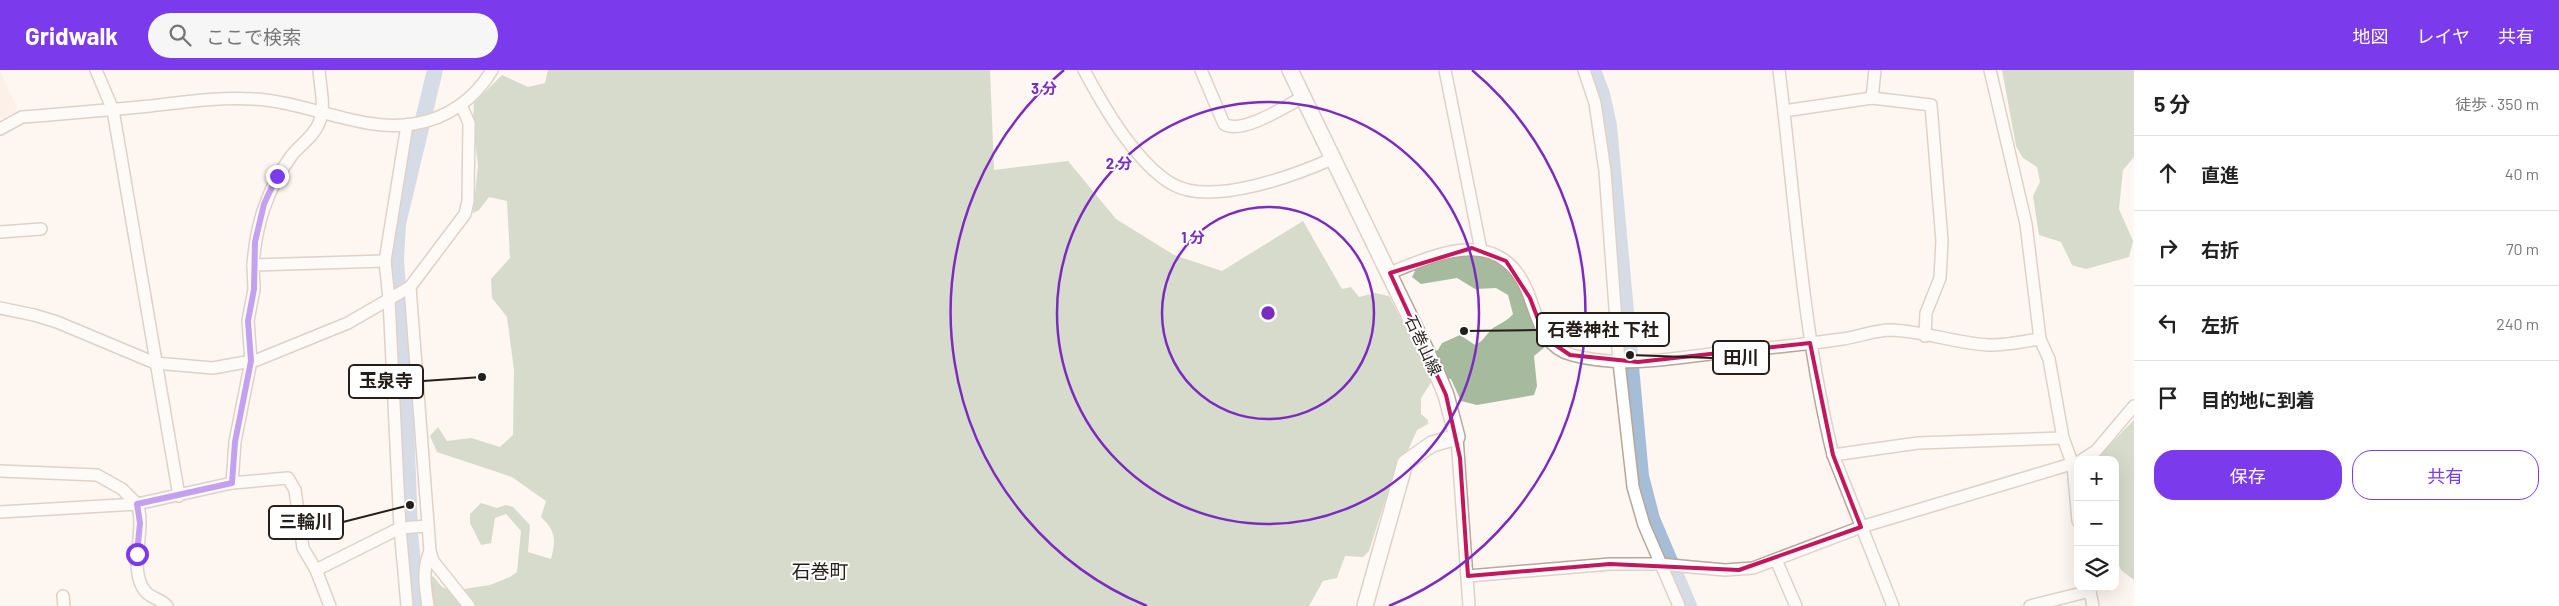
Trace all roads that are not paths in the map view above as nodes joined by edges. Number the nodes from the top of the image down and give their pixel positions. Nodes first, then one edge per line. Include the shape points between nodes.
1 (96, 70) edge
2 (319, 70) edge
3 (492, 70) edge
4 (1084, 70) edge
5 (1201, 70) edge
6 (1290, 70) edge
7 (1445, 70) edge
8 (1584, 70) edge
9 (1779, 70) edge
10 (1875, 70) edge
11 (1990, 70) edge
12 (1303, 97) junction
13 (1872, 98) junction
14 (461, 105) junction
15 (113, 110) junction
16 (322, 111) junction
17 (1784, 111) junction
18 (409, 125) junction
19 (0, 128) edge
20 (1334, 158) junction
21 (41, 228) dead end
22 (0, 232) edge
23 (1481, 250) junction
24 (385, 261) junction
25 (253, 265) junction
26 (1390, 273) junction
27 (409, 288) junction
28 (390, 299) junction
29 (0, 308) edge
30 (1925, 336) junction
31 (2040, 339) junction
32 (1810, 343) junction
33 (251, 361) junction
34 (1622, 362) junction
35 (156, 363) junction
36 (2134, 406) edge
37 (1457, 438) junction
38 (2063, 438) junction
39 (1833, 455) junction
40 (2074, 456) edge
41 (2088, 456) edge
42 (2074, 463) edge
43 (0, 471) edge
44 (232, 483) junction
45 (179, 496) junction
46 (137, 504) junction
47 (0, 512) edge
48 (423, 526) junction
49 (402, 527) junction
50 (1861, 527) junction
51 (430, 551) junction
52 (1776, 560) junction
53 (1662, 564) junction
54 (316, 570) junction
55 (1468, 576) junction
56 (2083, 591) edge
57 (2090, 591) edge
58 (167, 606) edge
59 (330, 606) edge
60 (407, 606) edge
61 (428, 606) edge
62 (469, 606) edge
63 (1365, 606) edge
64 (1469, 606) edge
65 (1679, 606) edge
66 (1796, 606) edge
67 (1893, 606) edge
68 (2030, 606) edge
69 (2093, 606) edge

1 - 15 street
2 - 16 street
3 - 14 street via 475,94
4 - 20 street via 1124,136 1160,176 1173,185 1214,192 1295,175
5 - 12 street via 1224,124 1228,126 1251,124
6 - 12 main road, 石巻山線
7 - 23 street
8 - 34 street via 1595,103 1605,171
9 - 17 street
10 - 13 street
11 - 31 street via 2026,224
12 - 20 main road, 石巻山線
13 - 17 street
13 - 30 street via 1931,105 1942,241 1940,278 1926,313
14 - 18 street via 434,119
14 - 27 street via 469,123 465,214
15 - 16 street via 202,100 252,99
15 - 19 street via 22,117
15 - 35 street
16 - 18 street via 378,125
16 - 25 street via 319,125 277,176 264,204
17 - 32 street
18 - 24 street
20 - 26 main road, 石巻山線
21 - 22 street
23 - 26 street via 1455,251
23 - 34 street via 1506,261 1519,277 1545,338 1556,348 1570,355
24 - 25 street
24 - 28 street
25 - 33 street via 254,289 248,321
26 - 37 main road, 石巻山線 via 1443,387
27 - 28 street
27 - 48 street
28 - 33 street via 348,323
28 - 49 street
29 - 35 street via 57,322
30 - 31 street via 1990,345
30 - 32 street via 1890,330
31 - 38 street via 2054,382
32 - 34 street
32 - 39 street
33 - 35 street via 213,368
33 - 44 street via 235,442
34 - 53 street via 1633,487 1638,509
35 - 45 street
36 - 41 street via 2096,451
37 - 55 street
37 - 63 main road via 1432,444 1405,463
38 - 39 street via 2020,442 1918,443
38 - 40 street
39 - 50 street
42 - 50 street
43 - 46 street via 97,475 122,489
44 - 45 street
44 - 54 street via 288,478 295,490 304,548
45 - 46 street
46 - 47 street
46 - 58 street via 140,582 146,592
48 - 49 street
48 - 51 street
49 - 54 street
49 - 60 street
50 - 52 street
50 - 67 street
51 - 61 street via 425,562 424,583
51 - 62 street via 433,561
52 - 53 street via 1739,570
52 - 66 street
53 - 55 street via 1610,564
53 - 65 street
54 - 59 street
55 - 64 street
56 - 68 street
57 - 69 street

